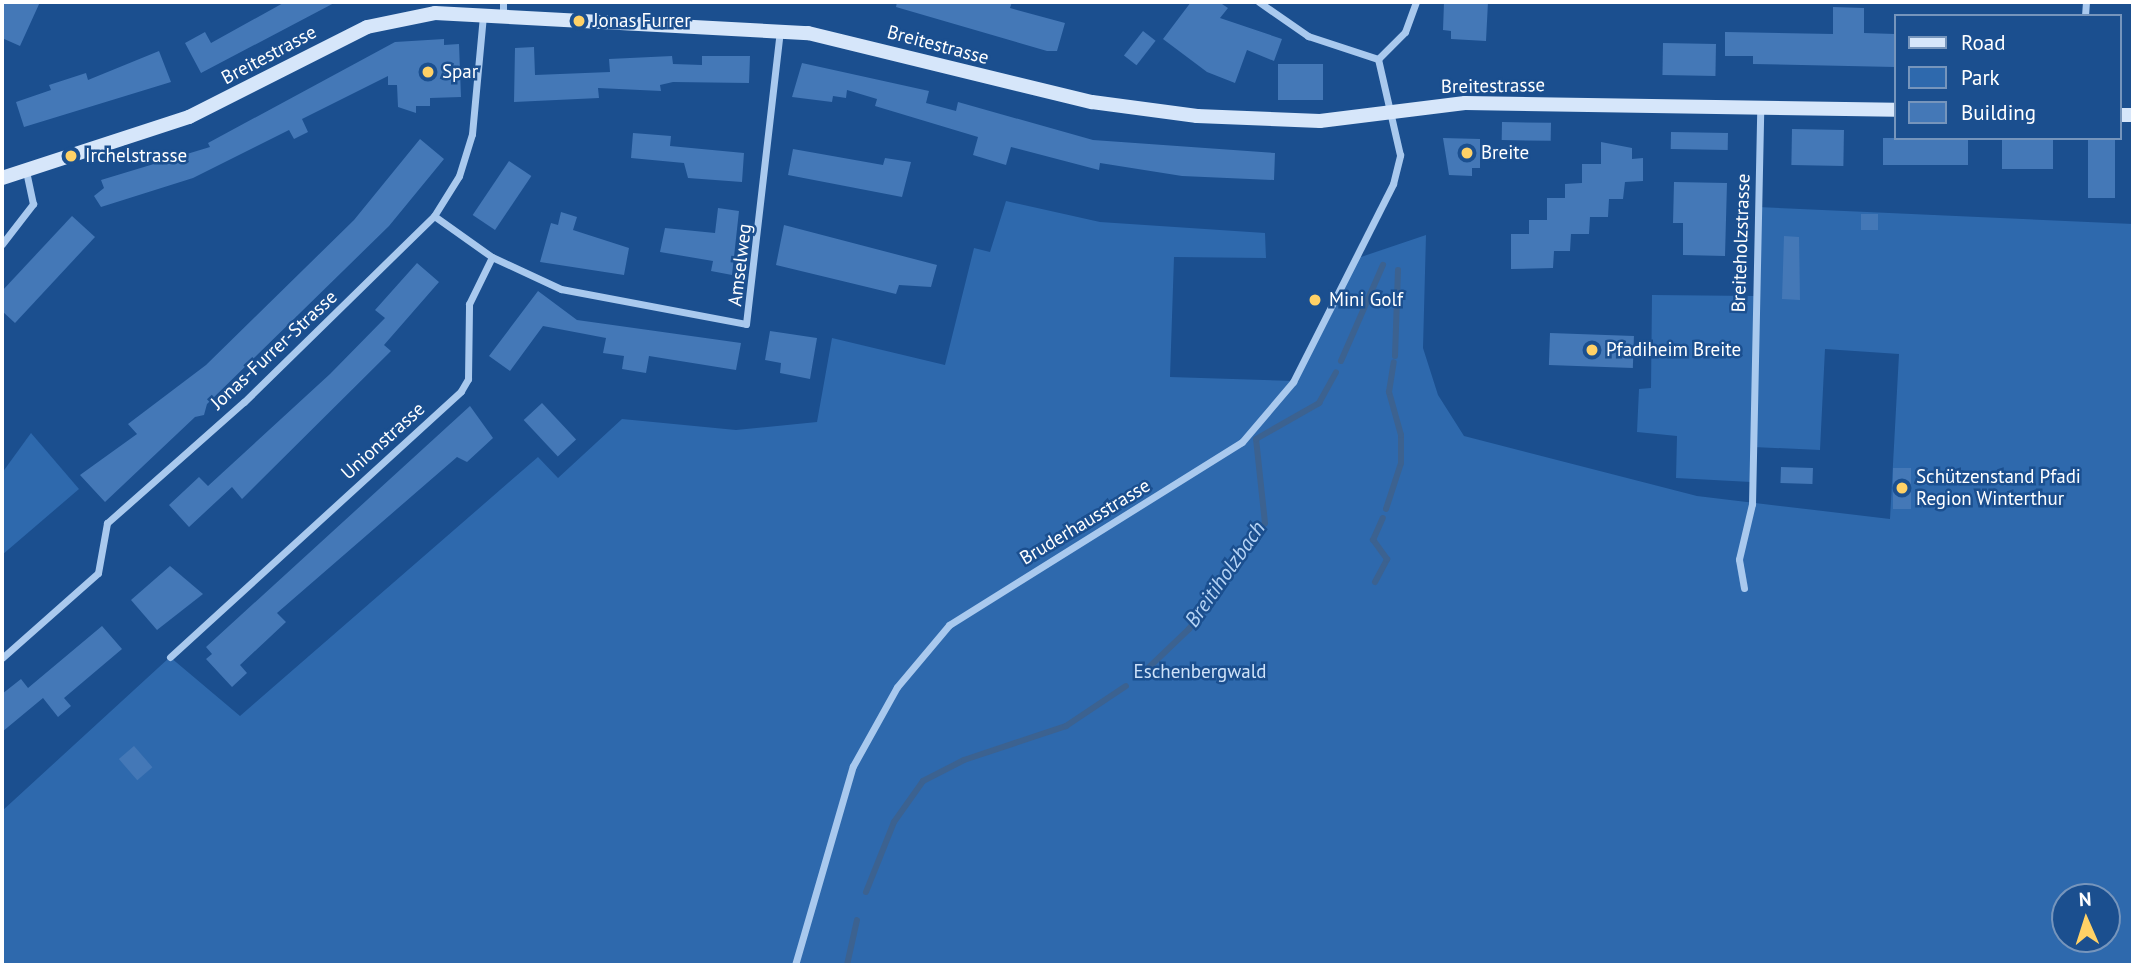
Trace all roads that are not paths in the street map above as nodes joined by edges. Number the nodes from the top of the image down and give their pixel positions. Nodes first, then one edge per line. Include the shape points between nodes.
1 (1259, 2) edge
2 (1416, 2) edge
3 (503, 8) edge
4 (483, 13) junction
5 (780, 29) junction
6 (1378, 59) junction
7 (1760, 107) junction
8 (1894, 110) edge
9 (1394, 113) junction
10 (26, 170) junction
11 (2, 178) edge
12 (434, 216) junction
13 (2, 244) edge
14 (492, 257) junction
15 (1744, 588) dead end
16 (170, 657) dead end
17 (2, 658) edge
18 (795, 965) edge

1 - 6 street via 1308,36
2 - 6 street via 1405,33
3 - 4 main road, Breitestrasse
3 - 5 main road, Breitestrasse
4 - 10 main road, Breitestrasse via 418,14 367,27 189,117
4 - 12 street, Jonas-Furrer-Strasse via 472,134 459,176
5 - 9 main road, Breitestrasse via 1136,110 1320,121
5 - 14 street, Amselweg via 746,324 561,289
6 - 9 street, Bruderhausstrasse
7 - 8 main road, Breitestrasse
7 - 9 main road, Breitestrasse via 1465,103
7 - 15 street, Breiteholzstrasse via 1752,504 1739,559
9 - 18 street, Bruderhausstrasse via 1400,155 1393,184 1276,404 1242,442 948,625 897,687 853,766
10 - 11 main road, Breitestrasse
10 - 13 street via 33,204
12 - 14 street
12 - 17 street, Jonas-Furrer-Strasse via 244,402 107,523 98,573
14 - 16 street, Unionstrasse via 469,304 468,379 461,391

